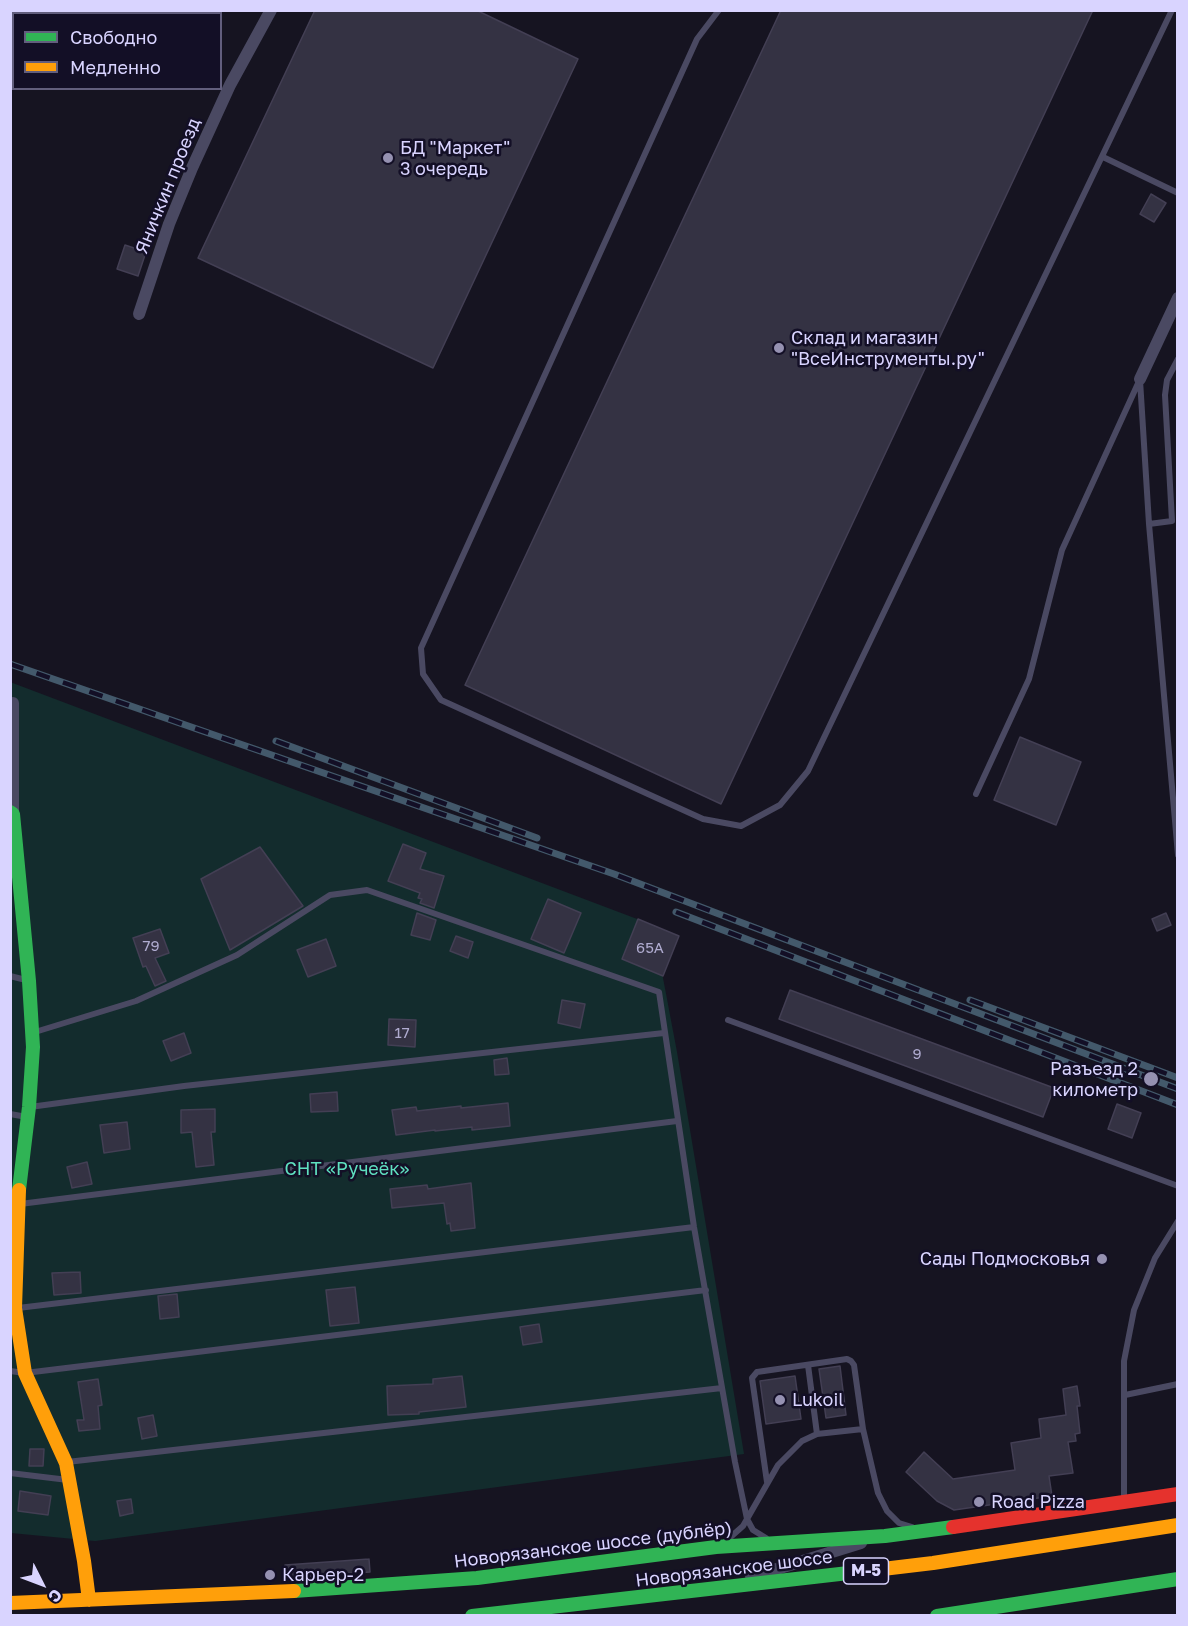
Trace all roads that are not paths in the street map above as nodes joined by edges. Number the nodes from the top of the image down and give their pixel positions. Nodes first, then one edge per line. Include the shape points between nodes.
1 (271, 10) edge
2 (719, 10) edge
3 (1172, 10) edge
4 (1103, 157) junction
5 (1178, 193) edge
6 (1178, 298) edge
7 (139, 314) dead end
8 (1178, 359) edge
9 (1140, 379) junction
10 (1149, 524) junction
11 (14, 703) dead end
12 (976, 794) dead end
13 (12, 813) edge
14 (1178, 855) edge
15 (15, 890) edge
16 (10, 976) edge
17 (30, 981) junction
18 (728, 1020) dead end
19 (32, 1033) junction
20 (664, 1033) junction
21 (28, 1112) junction
22 (10, 1114) edge
23 (677, 1121) junction
24 (1178, 1186) edge
25 (14, 1204) edge
26 (1178, 1221) edge
27 (694, 1227) junction
28 (706, 1290) junction
29 (13, 1308) edge
30 (807, 1365) junction
31 (10, 1371) edge
32 (25, 1373) junction
33 (1178, 1384) edge
34 (722, 1388) junction
35 (1125, 1395) junction
36 (863, 1429) junction
37 (817, 1434) junction
38 (66, 1462) junction
39 (10, 1473) edge
40 (68, 1480) junction
41 (767, 1482) junction
42 (1178, 1494) edge
43 (1124, 1502) junction
44 (747, 1519) junction
45 (1178, 1526) edge
46 (924, 1532) junction
47 (885, 1536) junction
48 (786, 1543) junction
49 (716, 1547) junction
50 (1178, 1579) edge
51 (703, 1591) junction
52 (89, 1600) junction
53 (10, 1603) edge
54 (472, 1616) edge
55 (937, 1616) edge

1 - 7 street, Яничкин проезд via 230,85 192,168
2 - 4 lane via 698,39 421,648 423,674 441,700 703,819 741,826 780,805 808,771
3 - 4 lane
4 - 5 lane
6 - 9 street
8 - 10 lane via 1165,395 1172,521
9 - 10 lane
9 - 12 lane via 1062,550 1029,679
10 - 14 lane
11 - 13 street
13 - 15 main road
15 - 17 main road
16 - 17 lane
17 - 19 main road
18 - 24 lane
19 - 20 lane via 136,1001 237,955 330,895 368,891 658,992
19 - 21 main road
20 - 21 lane via 184,1086
20 - 23 lane
21 - 22 lane
21 - 25 main road
23 - 25 lane
23 - 27 lane
25 - 29 main road
26 - 35 lane via 1155,1258 1134,1310 1124,1361
27 - 28 lane
27 - 29 lane
28 - 32 lane
28 - 34 lane
29 - 32 main road
30 - 36 lane via 851,1361
30 - 37 lane
30 - 41 lane via 757,1372 752,1378
31 - 32 lane
32 - 38 main road
33 - 35 lane
34 - 38 lane
34 - 44 lane
35 - 43 lane
36 - 37 lane
36 - 46 lane via 878,1493 887,1511 899,1522
37 - 41 lane via 790,1451
38 - 40 main road
39 - 40 lane
40 - 52 main road
41 - 44 lane
42 - 43 main road, Новорязанское шоссе (дублёр)
43 - 46 main road, Новорязанское шоссе (дублёр)
44 - 48 lane via 757,1533
44 - 49 lane via 731,1538
45 - 51 main road, Новорязанское шоссе / М-5 via 933,1563
46 - 47 main road, Новорязанское шоссе (дублёр)
47 - 48 main road, Новорязанское шоссе (дублёр)
47 - 51 street
48 - 49 main road, Новорязанское шоссе (дублёр)
49 - 52 main road, Новорязанское шоссе (дублёр) via 477,1578
50 - 55 main road
51 - 54 main road, Новорязанское шоссе / М-5
52 - 53 main road, Новорязанское шоссе (дублёр)

